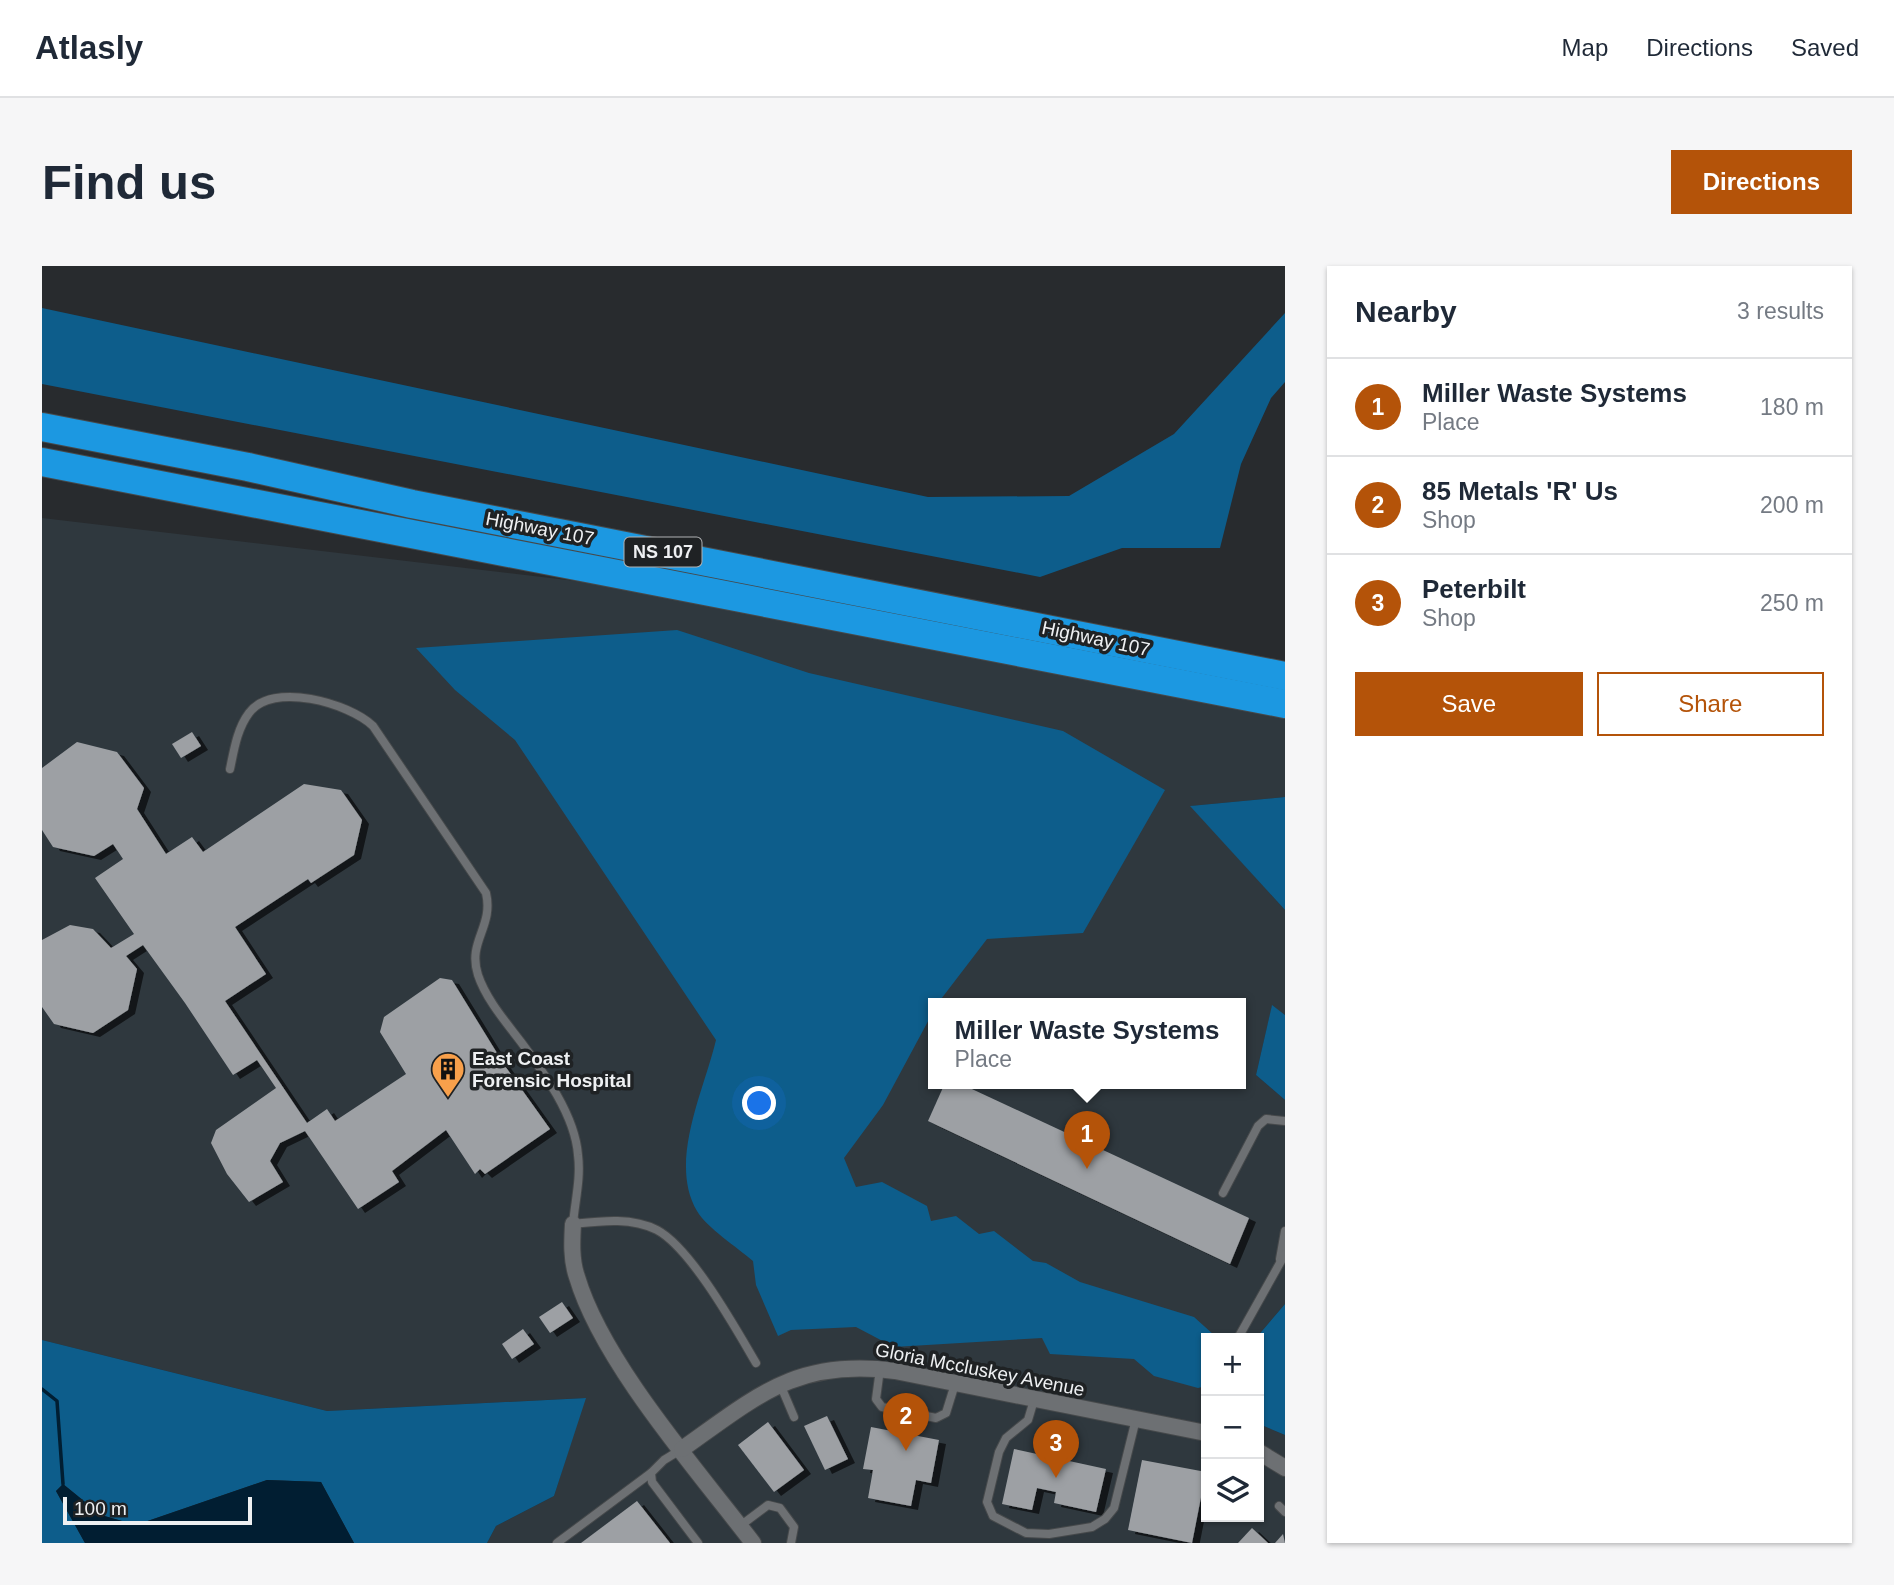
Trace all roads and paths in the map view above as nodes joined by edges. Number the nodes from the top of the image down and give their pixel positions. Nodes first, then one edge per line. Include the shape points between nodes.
1 (42, 427) edge
2 (42, 462) edge
3 (1285, 676) edge
4 (1285, 704) edge
5 (230, 769) dead end
6 (1285, 1121) edge
7 (1223, 1193) dead end
8 (573, 1224) junction
9 (1285, 1231) edge
10 (1282, 1256) edge
11 (1241, 1333) edge
12 (756, 1363) dead end
13 (880, 1369) junction
14 (780, 1384) junction
15 (956, 1384) junction
16 (1034, 1400) junction
17 (794, 1417) dead end
18 (1136, 1419) junction
19 (1201, 1432) edge
20 (682, 1450) junction
21 (1264, 1455) edge
22 (1285, 1468) edge
23 (651, 1473) junction
24 (740, 1526) junction
25 (557, 1543) edge
26 (698, 1543) edge
27 (753, 1543) edge
28 (791, 1543) edge

1 - 3 highway, Highway 107 / NS 107
2 - 4 highway, Highway 107 / NS 107
5 - 8 lane via 239,730 261,702 293,698 332,704 351,709 373,726 486,894 489,917 474,954 477,973 574,1131 578,1179
6 - 7 lane via 1266,1119 1258,1126
8 - 12 lane via 631,1221 657,1230 678,1245
8 - 20 street via 576,1275 594,1320
9 - 10 lane
10 - 11 lane
13 - 14 street, Gloria Mccluskey Avenue via 816,1371
13 - 15 street, Gloria Mccluskey Avenue
13 - 15 lane via 876,1399 882,1407 936,1418 946,1413
14 - 17 lane
14 - 20 street, Gloria Mccluskey Avenue
15 - 16 street, Gloria Mccluskey Avenue
16 - 18 street, Gloria Mccluskey Avenue
16 - 18 lane via 1028,1420 1006,1438 999,1452 987,1502 993,1516 1026,1533 1092,1527 1105,1519 1115,1508
18 - 19 street, Gloria Mccluskey Avenue
20 - 23 lane
20 - 24 street
21 - 22 street
23 - 25 lane
23 - 26 lane via 652,1482
24 - 27 street
24 - 28 lane via 768,1505 780,1508 794,1527

